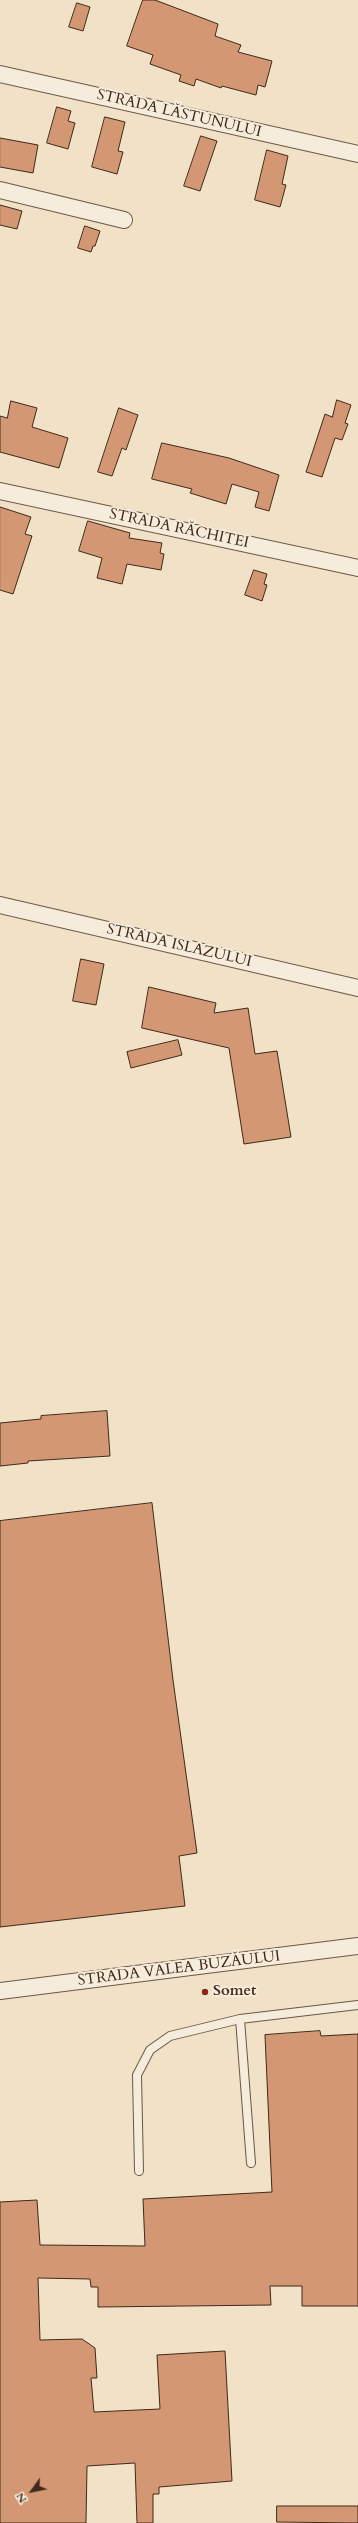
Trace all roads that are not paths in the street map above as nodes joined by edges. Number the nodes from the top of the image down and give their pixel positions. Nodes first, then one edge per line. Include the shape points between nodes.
1 (0, 74) edge
2 (358, 154) edge
3 (0, 190) edge
4 (124, 220) dead end
5 (0, 491) edge
6 (358, 568) edge
7 (0, 905) edge
8 (358, 988) edge
9 (358, 1946) edge
10 (0, 1991) edge
11 (358, 2005) edge
12 (240, 2019) junction
13 (251, 2163) dead end
14 (139, 2171) dead end

1 - 2 street, STRADA LĂSTUNULUI
3 - 4 street
5 - 6 street, STRADA RĂCHITEI
7 - 8 street, STRADA ISLAZULUI
9 - 10 street, STRADA VALEA BUZĂULUI
11 - 12 lane
12 - 13 lane
12 - 14 lane via 170,2036 150,2050 137,2075

